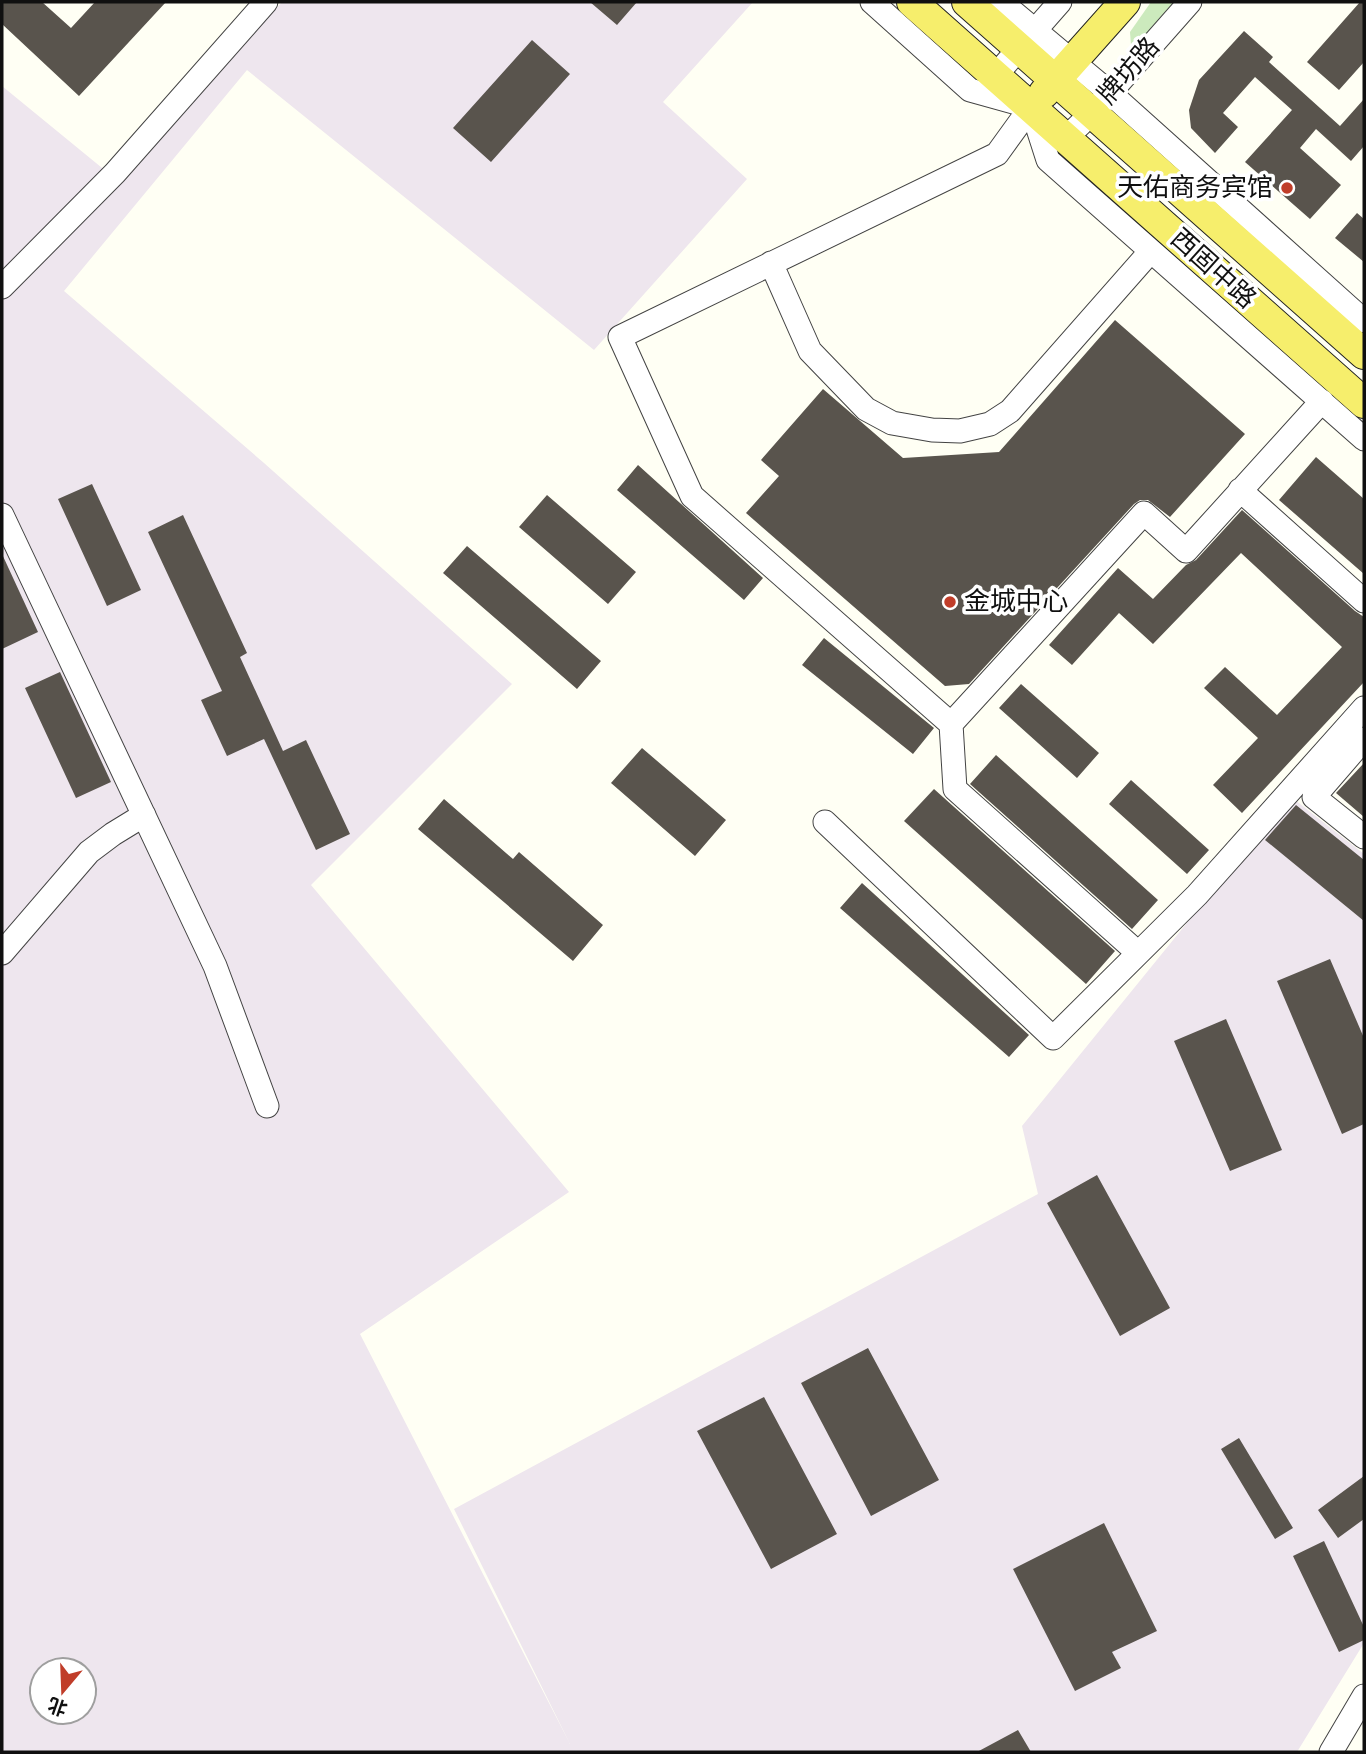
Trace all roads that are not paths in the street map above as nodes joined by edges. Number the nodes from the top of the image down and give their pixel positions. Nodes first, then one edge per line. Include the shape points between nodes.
1 (266, 2) edge
2 (872, 2) edge
3 (912, 2) edge
4 (967, 2) edge
5 (1001, 2) edge
6 (1060, 2) edge
7 (1125, 2) edge
8 (1190, 2) edge
9 (1026, 40) junction
10 (1064, 71) junction
11 (995, 76) junction
12 (1101, 103) junction
13 (1031, 107) junction
14 (1066, 138) junction
15 (1150, 252) junction
16 (771, 263) junction
17 (2, 287) edge
18 (1364, 321) edge
19 (1364, 354) edge
20 (1322, 401) junction
21 (1364, 403) edge
22 (1364, 439) edge
23 (1240, 491) junction
24 (2, 515) edge
25 (1364, 601) edge
26 (1364, 708) edge
27 (951, 724) junction
28 (1364, 739) edge
29 (144, 815) junction
30 (825, 822) dead end
31 (1364, 837) edge
32 (2, 953) edge
33 (1138, 953) junction
34 (267, 1106) dead end
35 (1364, 1696) edge
36 (1331, 1752) edge

1 - 17 street via 115,173
2 - 13 street via 970,90
3 - 11 main road, 西固中路
4 - 9 main road, 西固中路
5 - 9 street
6 - 9 street
7 - 10 main road, 牌坊路
8 - 12 street, 牌坊路
9 - 10 main road, 西固中路
9 - 11 street
10 - 12 main road, 西固中路
10 - 13 main road, 牌坊路
11 - 13 main road, 西固中路
12 - 14 street, 牌坊路
12 - 18 street
12 - 19 main road, 西固中路
13 - 14 main road, 西固中路
13 - 15 street via 1048,160
13 - 16 street via 997,153
14 - 21 main road, 西固中路
15 - 16 street via 1010,411 990,424 960,431 892,422 866,409 810,351
15 - 20 street
16 - 27 street via 620,337 692,496
20 - 22 street
20 - 23 street
23 - 25 street
23 - 27 street via 1186,551 1144,513
24 - 29 street
26 - 33 street via 1197,895
27 - 33 street via 955,789
28 - 31 street via 1314,797
29 - 32 street via 89,852
29 - 34 street via 215,966
30 - 33 street via 1053,1038
35 - 36 street

